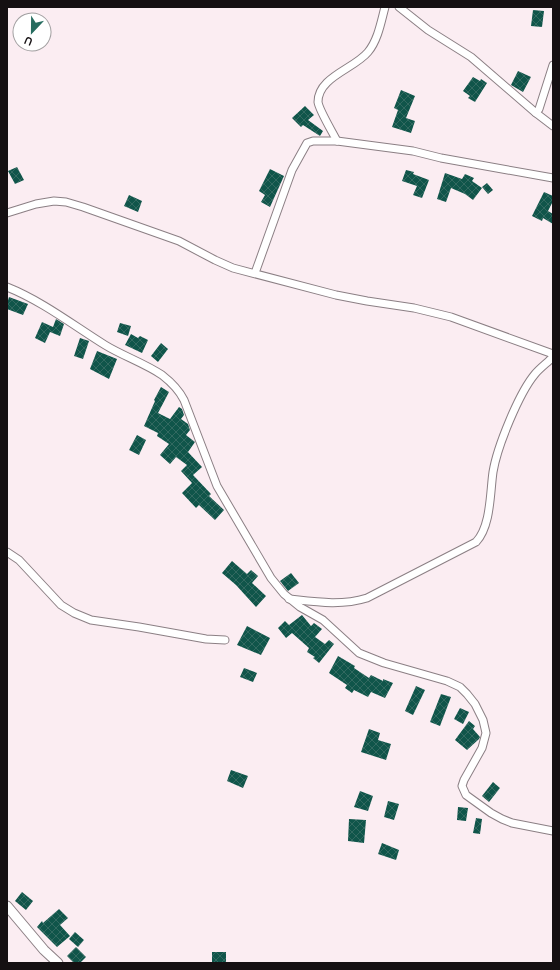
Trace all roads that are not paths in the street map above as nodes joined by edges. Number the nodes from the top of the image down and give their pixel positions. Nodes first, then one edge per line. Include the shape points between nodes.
1 (385, 7) edge
2 (399, 7) edge
3 (553, 65) edge
4 (536, 113) junction
5 (553, 126) edge
6 (338, 141) junction
7 (553, 178) edge
8 (7, 213) edge
9 (255, 273) junction
10 (7, 287) edge
11 (553, 356) edge
12 (7, 552) edge
13 (289, 599) junction
14 (225, 640) dead end
15 (553, 831) edge
16 (7, 906) edge
17 (58, 963) edge

1 - 6 street via 375,41 368,53 327,82 321,92 318,103
2 - 4 street via 428,30 471,56
3 - 4 street
4 - 5 street
6 - 7 street
6 - 9 street via 307,143 292,170
8 - 9 street via 48,202 66,202 179,241 221,263
9 - 11 street via 336,295 451,317
10 - 13 street via 31,298 107,346 162,376 179,391 217,486 271,578
11 - 13 street via 535,374 515,409 493,470 486,522 476,542 362,599 349,603
12 - 14 street via 19,560 61,605 91,620
13 - 15 street via 323,620 359,653 460,687 475,704 486,733 482,748 462,786 466,795 507,821
16 - 17 main road

